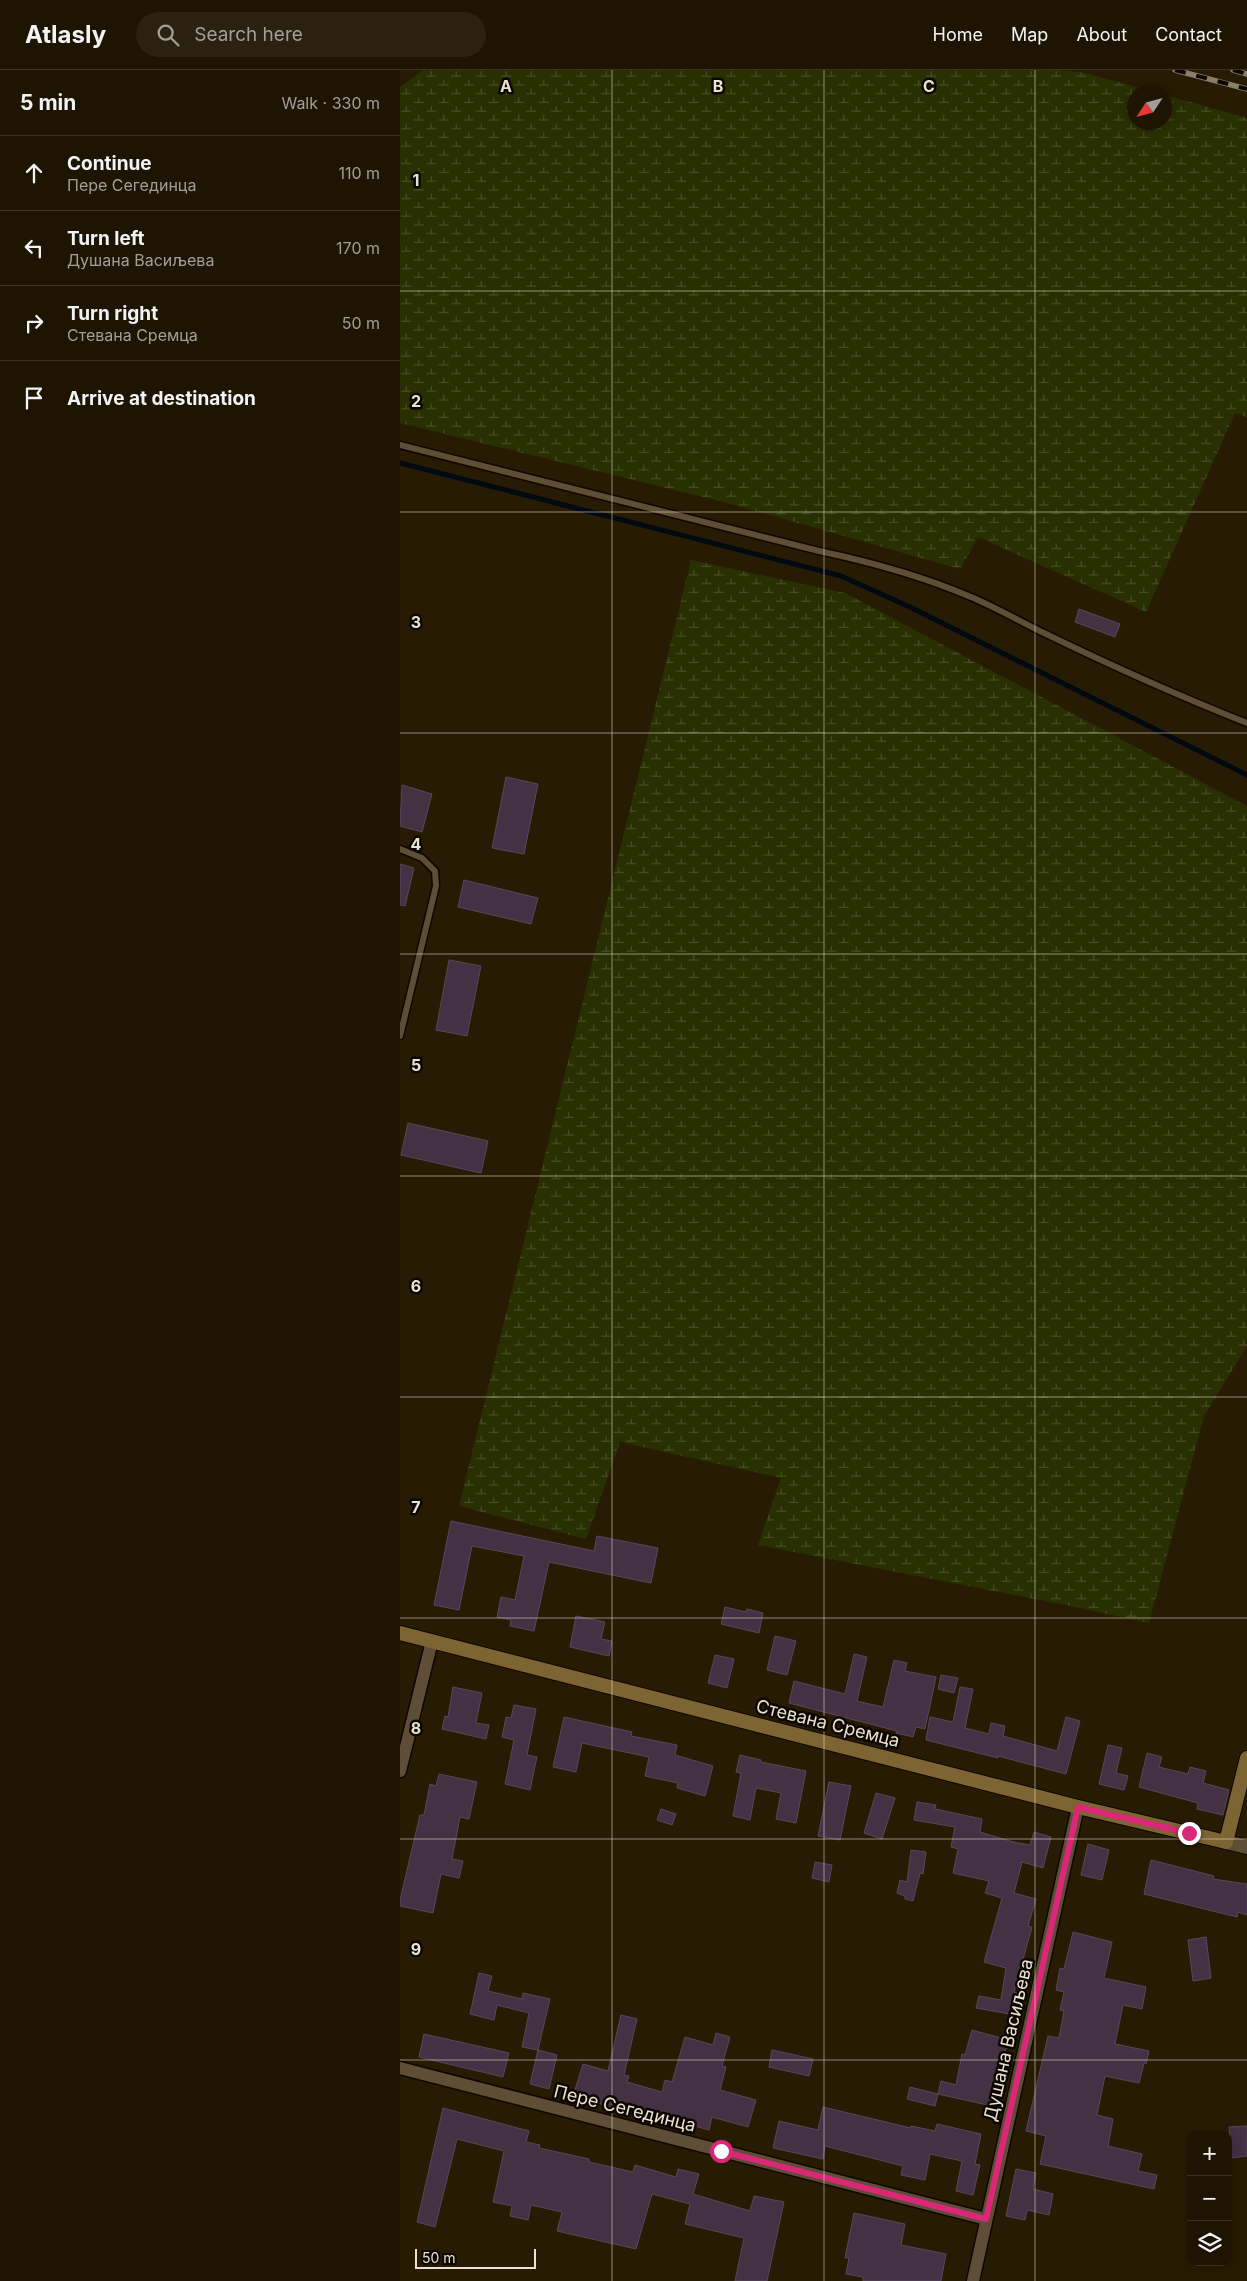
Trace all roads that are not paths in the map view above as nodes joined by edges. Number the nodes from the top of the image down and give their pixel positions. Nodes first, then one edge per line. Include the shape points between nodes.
1 (400, 445) edge
2 (1247, 723) edge
3 (400, 849) edge
4 (400, 1036) edge
5 (400, 1633) edge
6 (432, 1641) junction
7 (1247, 1758) edge
8 (400, 1771) edge
9 (1078, 1807) junction
10 (1226, 1842) junction
11 (1247, 1847) edge
12 (400, 2068) edge
13 (986, 2219) junction
14 (973, 2281) edge

1 - 2 lane via 858,559 933,582 971,596 1044,633
3 - 4 lane via 422,858 435,871 436,886
5 - 6 main road, Стевана Сремца
6 - 8 street
6 - 9 main road, Стевана Сремца
7 - 10 main road
9 - 10 main road, Стевана Сремца
9 - 13 street, Душана Васиљева
10 - 11 street, Стевана Сремца
12 - 13 street, Пере Сегединца
13 - 14 street, Душана Васиљева

